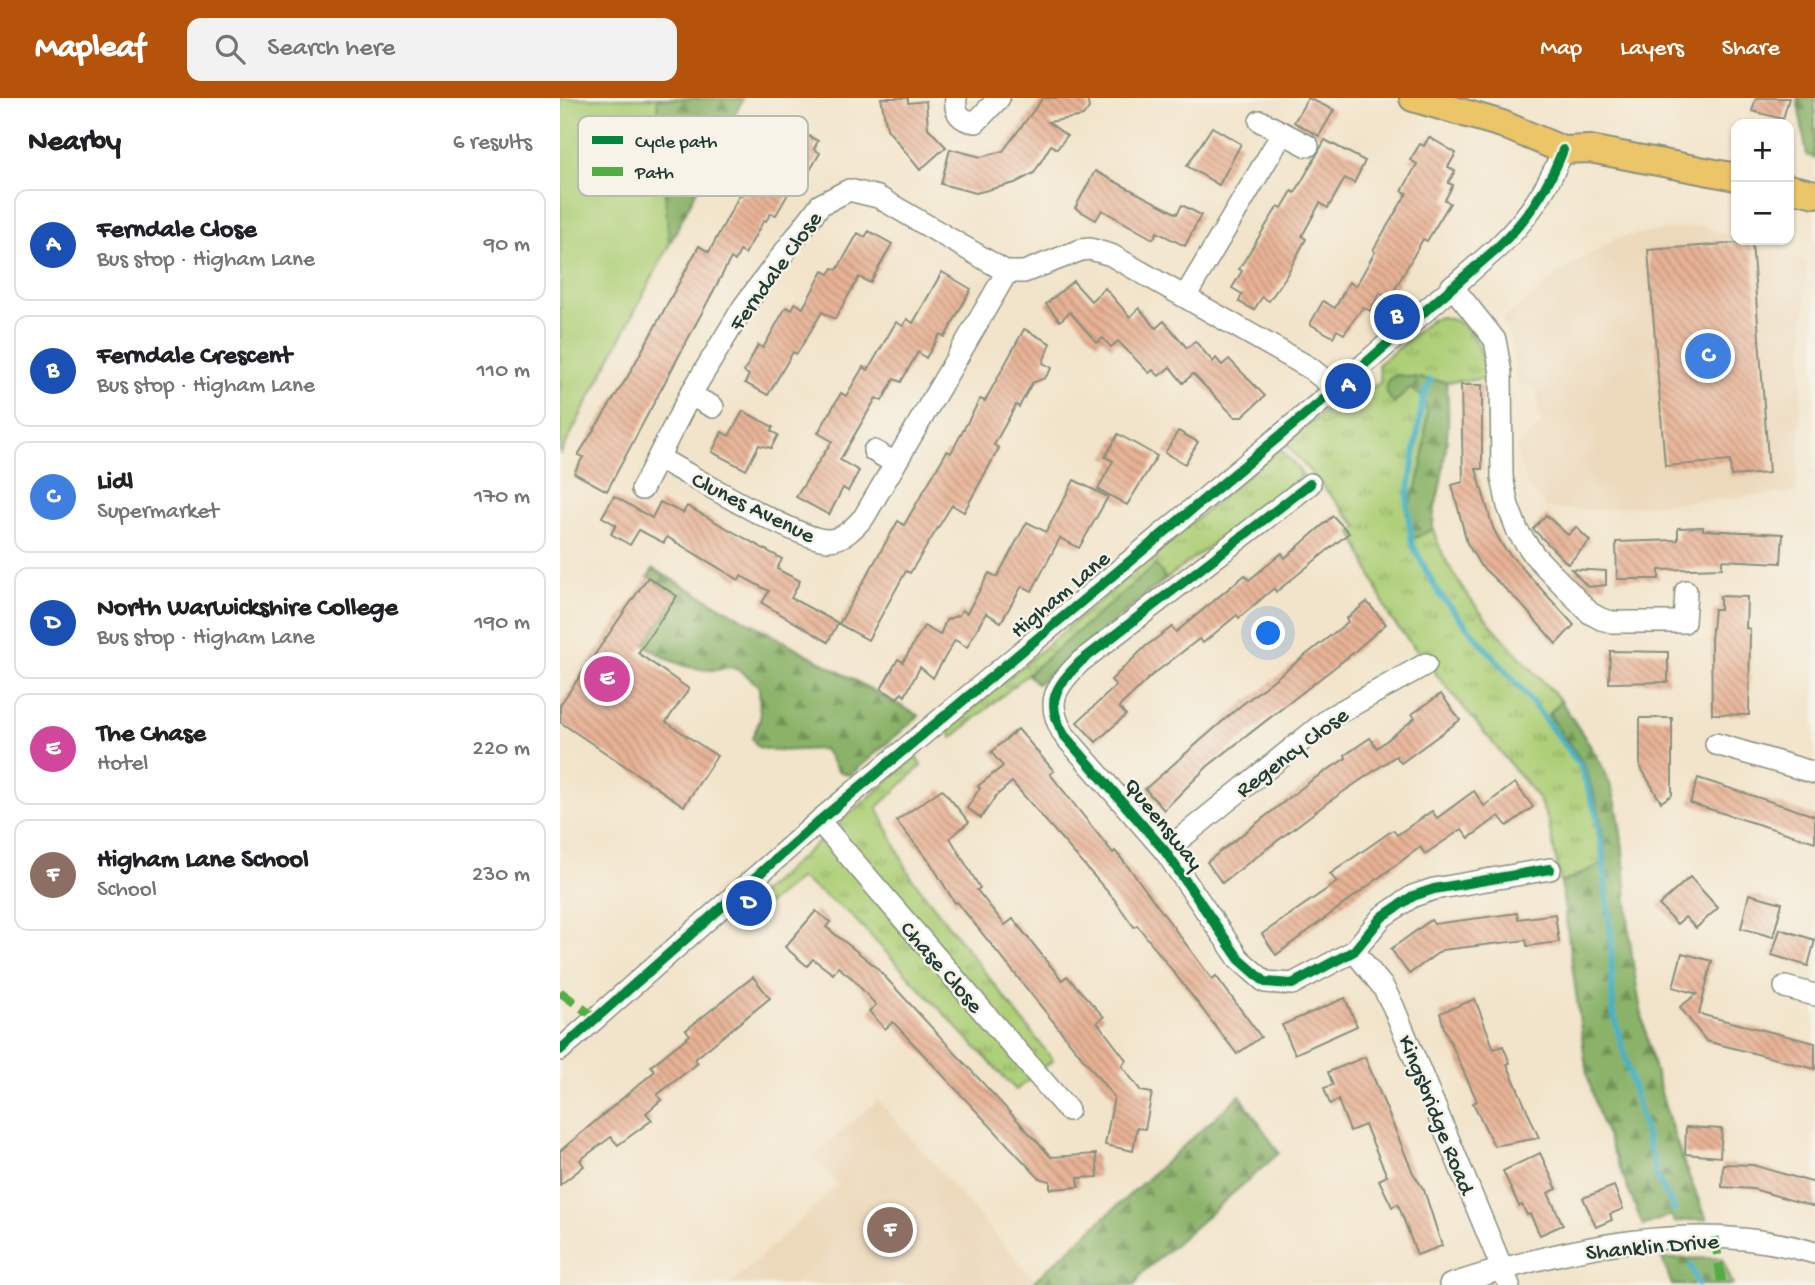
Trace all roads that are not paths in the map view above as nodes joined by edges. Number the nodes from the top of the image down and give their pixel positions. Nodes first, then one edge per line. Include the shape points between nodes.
1 (956, 98) edge
2 (999, 98) edge
3 (1413, 98) edge
4 (1261, 121) dead end
5 (1282, 134) junction
6 (1308, 145) dead end
7 (1563, 150) junction
8 (1731, 176) edge
9 (1794, 189) edge
10 (1815, 194) edge
11 (1007, 272) junction
12 (1452, 286) junction
13 (1186, 295) junction
14 (1336, 389) junction
15 (690, 395) junction
16 (713, 407) dead end
17 (874, 451) dead end
18 (660, 459) junction
19 (895, 463) junction
20 (1310, 484) dead end
21 (642, 489) dead end
22 (1686, 590) dead end
23 (1426, 664) dead end
24 (1716, 744) dead end
25 (1815, 773) edge
26 (819, 821) junction
27 (1165, 851) junction
28 (1550, 869) dead end
29 (1354, 951) junction
30 (1785, 987) dead end
31 (1815, 995) edge
32 (560, 1050) edge
33 (1068, 1110) dead end
34 (1815, 1253) edge
35 (1505, 1277) edge
36 (1450, 1285) edge

1 - 2 street via 960,115 976,122
3 - 7 main road via 1502,124
4 - 5 street
5 - 6 street
5 - 13 street
7 - 8 main road via 1590,149
7 - 12 street, Higham Lane via 1546,187 1515,231
9 - 10 main road
11 - 13 street via 1024,272 1090,249 1111,255
11 - 15 street, Ferndale Close via 878,197 864,191 841,192 820,205 744,306
11 - 19 street, Clunes Avenue
12 - 14 street, Higham Lane
12 - 22 street via 1495,340 1501,373 1502,477 1518,532 1535,556 1590,613 1612,622 1684,622
13 - 14 street via 1310,368
14 - 26 street, Higham Lane
15 - 16 street
15 - 18 street, Ferndale Close
17 - 19 street
18 - 19 street, Clunes Avenue via 802,535 831,540 856,527
18 - 21 street, Ferndale Close
20 - 27 street, Queensway via 1080,662 1060,683 1055,696 1056,720 1064,734
23 - 27 street, Regency Close via 1331,717
24 - 25 street
26 - 32 street, Higham Lane
26 - 33 street, Chase Close
27 - 29 street, Queensway via 1239,959 1265,982 1292,984
28 - 29 street, Queensway via 1413,896 1382,917
29 - 35 street, Kingsbridge Road via 1393,1006
30 - 31 street
34 - 35 street, Shanklin Drive via 1715,1237 1621,1243
35 - 36 street, Shanklin Drive

